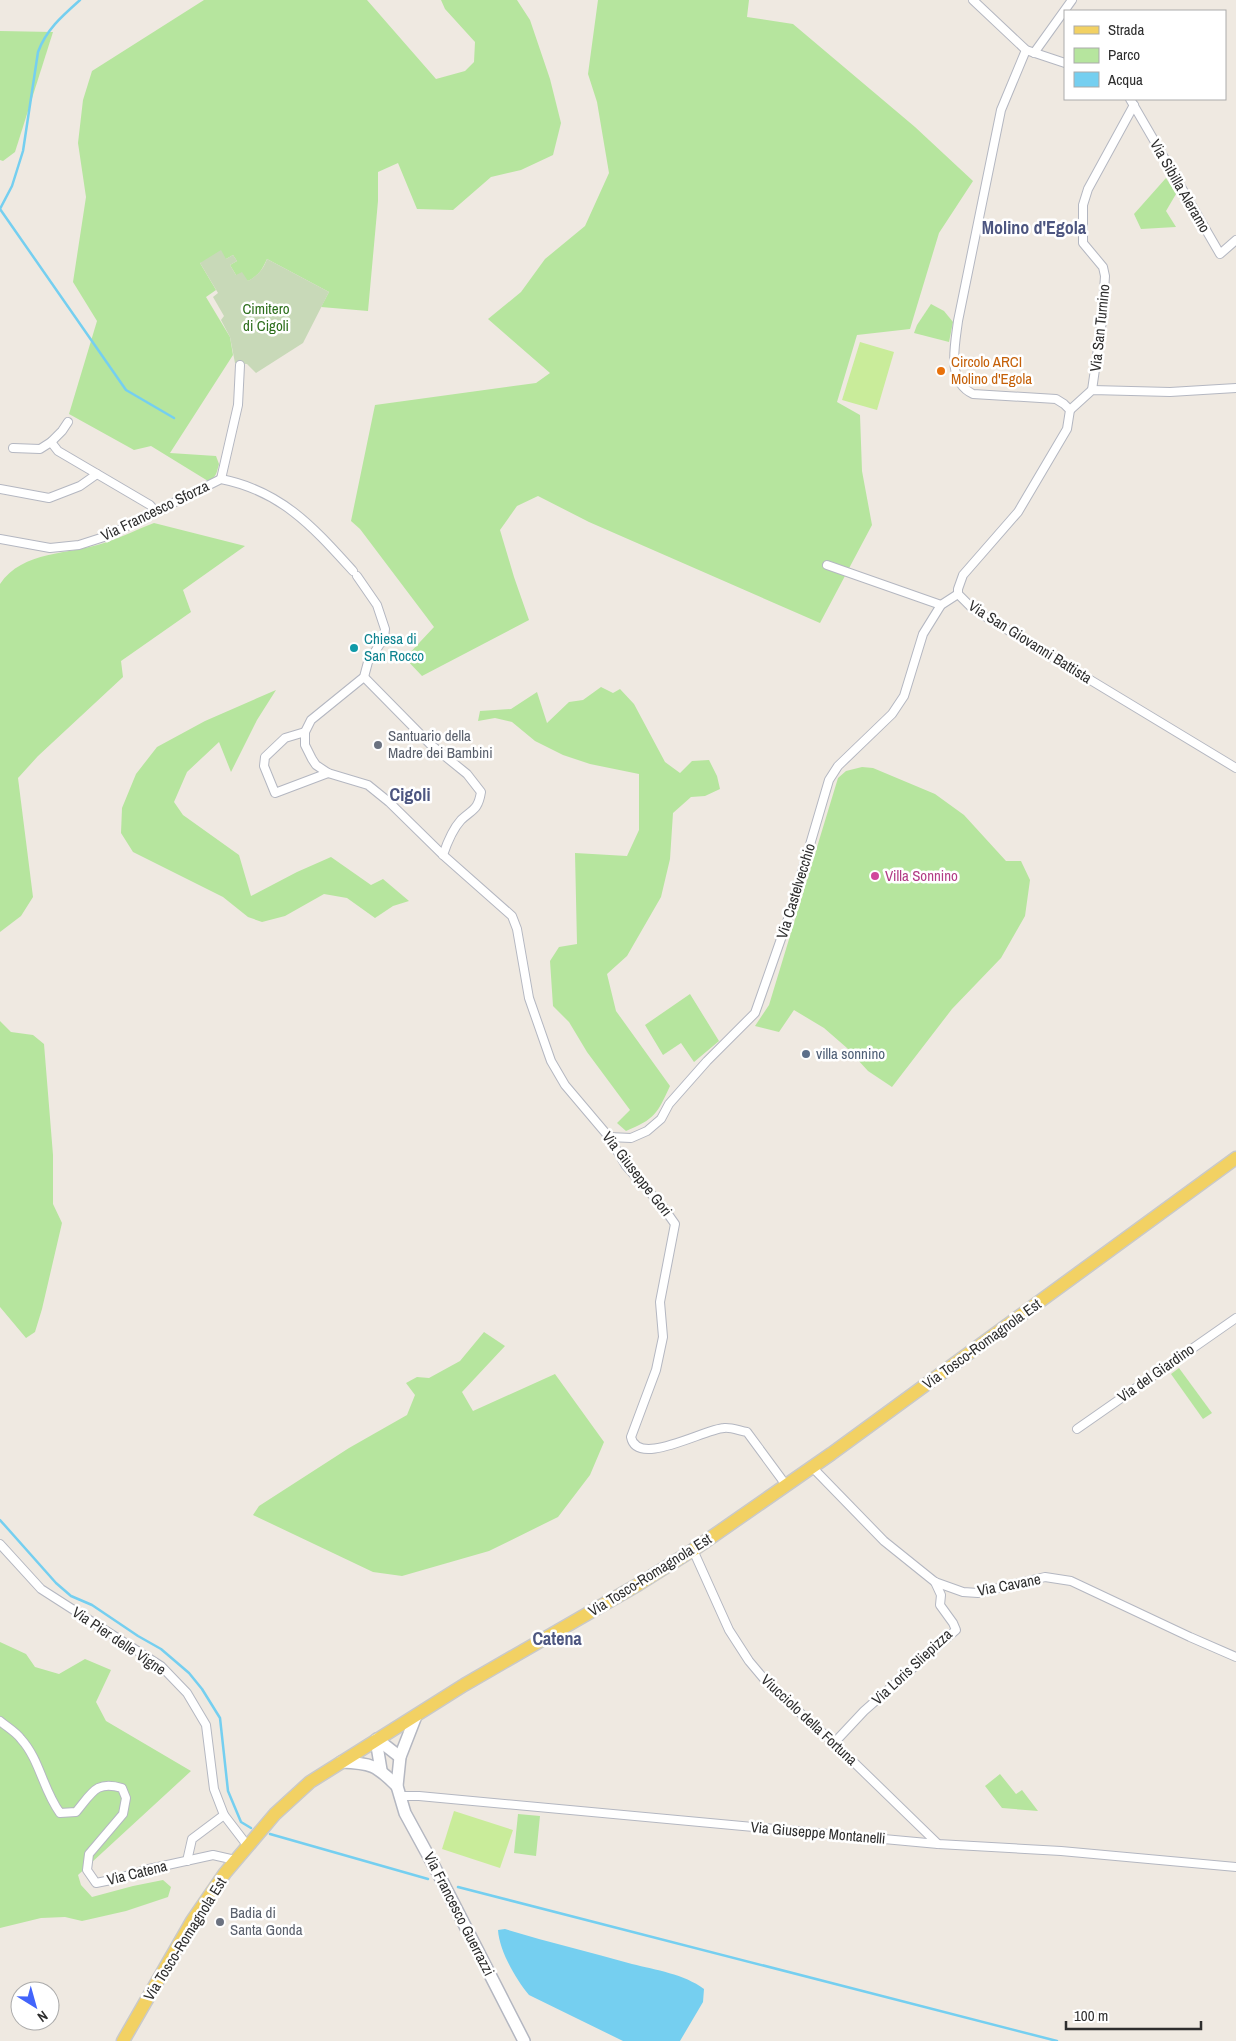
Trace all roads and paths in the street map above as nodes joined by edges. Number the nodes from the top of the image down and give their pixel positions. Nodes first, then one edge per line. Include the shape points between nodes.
1 (973, 0) edge
2 (1072, 0) edge
3 (1030, 51) junction
4 (1064, 63) edge
5 (1132, 102) edge
6 (1236, 240) edge
7 (240, 365) dead end
8 (1236, 388) edge
9 (1092, 390) junction
10 (1070, 410) junction
11 (68, 422) dead end
12 (51, 442) junction
13 (12, 448) dead end
14 (97, 474) junction
15 (222, 479) junction
16 (0, 489) edge
17 (156, 512) junction
18 (0, 539) edge
19 (827, 565) dead end
20 (958, 594) junction
21 (941, 605) junction
22 (364, 677) junction
23 (305, 732) junction
24 (1236, 768) edge
25 (328, 773) junction
26 (443, 855) junction
27 (609, 1137) junction
28 (1236, 1158) edge
29 (1236, 1318) edge
30 (1077, 1429) dead end
31 (812, 1467) junction
32 (786, 1485) junction
33 (0, 1544) edge
34 (692, 1550) junction
35 (935, 1582) junction
36 (1236, 1657) edge
37 (416, 1716) junction
38 (0, 1721) edge
39 (376, 1740) junction
40 (834, 1743) junction
41 (400, 1757) junction
42 (341, 1762) junction
43 (381, 1770) junction
44 (399, 1791) junction
45 (224, 1815) junction
46 (938, 1844) junction
47 (247, 1845) junction
48 (235, 1860) junction
49 (187, 1861) junction
50 (1236, 1868) edge
51 (123, 2041) edge
52 (524, 2041) edge

1 - 3 street
2 - 3 street
3 - 4 street
3 - 10 street via 1001,110 958,321 956,378 966,391 973,394 1056,399
5 - 6 street, Via Sibilla Aleramo via 1220,254
5 - 9 street, Via San Turnino via 1083,205 1084,243 1103,267 1105,276
7 - 15 street, Via Francesco Sforza via 238,405
8 - 9 street via 1170,392
9 - 10 street
10 - 20 street, Via San Giovanni Battista via 1067,429 1018,512 963,575
11 - 12 street
12 - 13 street via 40,449
12 - 14 street via 58,451
14 - 16 street via 80,486 49,498
14 - 17 street
15 - 17 street, Via Francesco Sforza
15 - 22 street, Via Francesco Sforza via 242,483 285,504 312,527 355,574 377,605 385,629 384,638 368,662
17 - 18 street, Via Francesco Sforza via 107,536 79,545 50,548
19 - 21 street
20 - 21 street, Via Castelvecchio
20 - 24 street, Via San Giovanni Battista via 973,608
21 - 27 street, Via Castelvecchio via 923,634 904,696 892,714 838,766 828,780 789,916 755,1013 688,1082 669,1104 661,1120 631,1138
22 - 23 street via 311,720
22 - 26 street via 481,792 479,804 448,838
23 - 25 street via 305,745 312,760
23 - 25 street via 285,738 265,757 264,766 275,792
25 - 26 street, Via Giuseppe Gori via 368,785
26 - 27 street, Via Giuseppe Gori via 512,916 529,998 551,1062 565,1085
27 - 32 street, Via Giuseppe Gori via 626,1166 675,1224 660,1302 663,1337 656,1370 631,1437 632,1443 637,1448 648,1450 724,1428 747,1432
28 - 31 main road, Via Tosco-Romagnola Est
29 - 30 street, Via del Giardino
31 - 32 main road, Via Tosco-Romagnola Est
31 - 35 street, Via Cavane via 884,1541
32 - 34 main road, Via Tosco-Romagnola Est
33 - 45 street, Via Pier delle Vigne via 41,1589 161,1666 187,1693 206,1725 214,1789
34 - 37 main road, Via Tosco-Romagnola Est
34 - 40 street, Viucciolo della Fortuna via 729,1630 748,1660 770,1686
35 - 36 street, Via Cavane via 963,1592 978,1593 1045,1577 1071,1581
35 - 40 street, Via Loris Sliepizza via 941,1595 940,1605 956,1630 864,1710
37 - 39 main road, Via Tosco-Romagnola Est
37 - 41 main road, Via Francesco Guerrazzi
38 - 49 street, Via Catena via 22,1739 60,1812 76,1812 95,1789 108,1784 122,1788 126,1798 123,1814 89,1854 87,1870 96,1883
39 - 41 main road
39 - 42 main road, Via Tosco-Romagnola Est
39 - 43 main road
40 - 46 street, Viucciolo della Fortuna
41 - 44 main road, Via Francesco Guerrazzi
42 - 43 main road, Via Francesco Guerrazzi via 366,1763
42 - 47 main road, Via Tosco-Romagnola Est via 296,1794
43 - 44 main road, Via Francesco Guerrazzi
44 - 46 street, Via Giuseppe Montanelli via 419,1796
44 - 52 main road, Via Francesco Guerrazzi via 405,1814
45 - 47 street, Via Pier delle Vigne
45 - 49 street via 192,1839
46 - 50 street, Via Giuseppe Montanelli via 1061,1851
47 - 48 main road, Via Tosco-Romagnola Est
48 - 49 street, Via Catena via 213,1855
48 - 51 main road, Via Tosco-Romagnola Est via 192,1920

